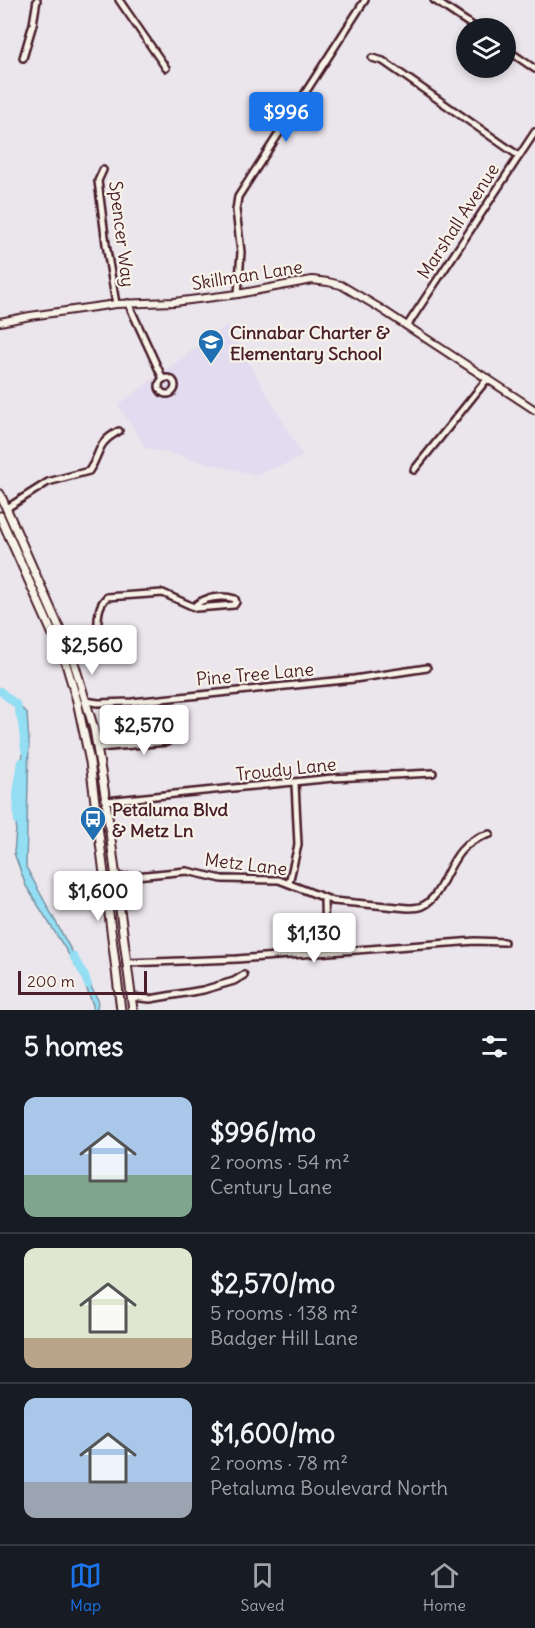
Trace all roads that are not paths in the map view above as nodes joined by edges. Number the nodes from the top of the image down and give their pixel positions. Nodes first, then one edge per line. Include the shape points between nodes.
1 (37, 0) edge
2 (119, 0) edge
3 (365, 0) edge
4 (434, 0) edge
5 (461, 18) edge
6 (516, 56) edge
7 (22, 58) dead end
8 (372, 58) dead end
9 (166, 68) dead end
10 (535, 69) edge
11 (535, 132) edge
12 (519, 156) junction
13 (103, 170) dead end
14 (238, 294) junction
15 (128, 303) junction
16 (116, 304) junction
17 (0, 322) edge
18 (407, 326) junction
19 (488, 378) junction
20 (163, 379) dead end
21 (535, 410) edge
22 (119, 431) dead end
23 (414, 470) dead end
24 (0, 494) edge
25 (7, 508) junction
26 (0, 516) edge
27 (194, 608) junction
28 (73, 659) junction
29 (427, 668) dead end
30 (86, 701) junction
31 (178, 734) dead end
32 (98, 748) junction
33 (433, 773) dead end
34 (295, 783) junction
35 (106, 801) junction
36 (490, 834) dead end
37 (105, 877) junction
38 (115, 878) junction
39 (289, 883) junction
40 (324, 898) junction
41 (504, 942) dead end
42 (326, 951) junction
43 (126, 963) junction
44 (244, 975) dead end
45 (131, 997) junction
46 (121, 1010) edge
47 (133, 1010) edge

1 - 7 street
2 - 9 street
3 - 14 street via 242,188 236,210 241,252
4 - 5 street
6 - 10 street
8 - 12 street
11 - 12 street, Marshall Avenue
12 - 18 street, Marshall Avenue
13 - 16 street, Spencer Way via 98,181
14 - 15 street, Skillman Lane
14 - 18 street, Skillman Lane via 312,280 328,282 341,285
15 - 16 street, Skillman Lane
15 - 20 street
16 - 17 street, Skillman Lane
18 - 19 street, Skillman Lane
19 - 21 street, Skillman Lane
19 - 23 street
22 - 25 street via 101,444 89,471 39,486
24 - 25 main road
25 - 28 main road
26 - 37 main road via 66,664 77,701 90,762
27 - 27 street via 200,601 220,597 236,602
27 - 28 street via 163,593 107,597 98,610 94,652
28 - 30 main road
29 - 30 street, Pine Tree Lane via 132,702
30 - 32 main road
31 - 32 street via 167,742
32 - 35 main road
33 - 34 street, Troudy Lane
34 - 35 street, Troudy Lane
34 - 39 street via 298,845
35 - 38 main road
36 - 40 street, Metz Lane via 475,839 456,856 432,898 420,907 349,904
37 - 38 street, Metz Lane
37 - 46 main road
38 - 39 street, Metz Lane via 187,871 222,879
38 - 43 main road
39 - 40 street, Metz Lane
40 - 42 street
41 - 42 street
42 - 43 street
43 - 45 main road
44 - 45 street via 203,990 150,999
45 - 47 main road

